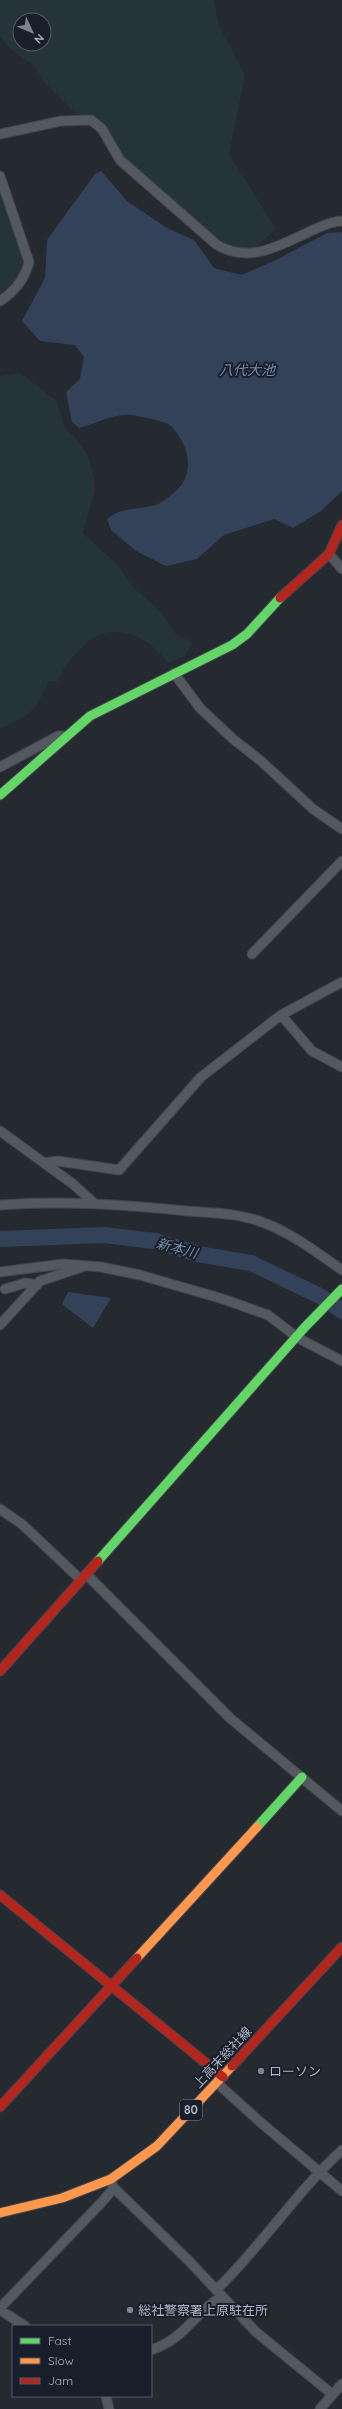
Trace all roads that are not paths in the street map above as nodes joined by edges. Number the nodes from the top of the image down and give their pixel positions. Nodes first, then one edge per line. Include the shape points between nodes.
1 (0, 134) edge
2 (0, 176) edge
3 (342, 221) edge
4 (0, 301) edge
5 (342, 525) edge
6 (329, 554) junction
7 (339, 559) edge
8 (342, 569) edge
9 (174, 673) junction
10 (64, 737) junction
11 (0, 767) edge
12 (0, 795) edge
13 (342, 829) edge
14 (342, 861) edge
15 (252, 954) dead end
16 (342, 982) edge
17 (281, 1015) junction
18 (342, 1067) edge
19 (0, 1132) edge
20 (44, 1163) junction
21 (95, 1204) junction
22 (0, 1205) edge
23 (85, 1266) junction
24 (342, 1270) edge
25 (0, 1272) edge
26 (37, 1285) junction
27 (5, 1289) dead end
28 (342, 1289) edge
29 (0, 1325) edge
30 (298, 1338) junction
31 (342, 1361) edge
32 (0, 1509) edge
33 (83, 1577) junction
34 (0, 1671) edge
35 (302, 1777) junction
36 (342, 1811) edge
37 (0, 1895) edge
38 (342, 1946) edge
39 (112, 1986) junction
40 (220, 2080) junction
41 (0, 2107) edge
42 (342, 2150) edge
43 (320, 2171) junction
44 (111, 2179) junction
45 (114, 2188) junction
46 (342, 2191) edge
47 (0, 2213) edge
48 (219, 2293) junction
49 (0, 2309) edge
50 (24, 2325) edge
51 (152, 2350) edge
52 (342, 2384) edge
53 (332, 2394) junction
54 (106, 2397) edge
55 (109, 2409) edge
56 (320, 2409) edge

1 - 3 street via 61,121 91,120 102,129 120,160 217,245 234,253 246,254 266,250 327,224
2 - 4 street via 30,262 23,278 10,294
5 - 6 street
6 - 7 street
6 - 9 street via 290,587 247,634 232,645
7 - 8 street
9 - 10 street via 90,716
9 - 13 street via 200,708 233,739 313,809
10 - 11 street via 58,736
10 - 12 street
14 - 15 street
16 - 17 street
17 - 18 street via 312,1051
17 - 20 street via 195,1083 119,1170 58,1161
19 - 20 street
20 - 21 street
21 - 22 street via 38,1202
21 - 24 street via 228,1214 259,1221 288,1234
23 - 25 street via 63,1264
23 - 26 street via 49,1276
23 - 30 street via 140,1275 222,1299 268,1315
26 - 27 street via 24,1283
26 - 29 street
28 - 30 street
30 - 31 street
30 - 33 street
32 - 33 street via 23,1525
33 - 34 street
33 - 35 street via 230,1718
35 - 36 street
35 - 39 street
37 - 39 street
38 - 40 street, 上高末総社線 / 80
39 - 40 street
39 - 41 street
40 - 43 street via 259,2121
40 - 44 street, 上高末総社線 / 80 via 157,2146
42 - 43 street
43 - 46 street
43 - 48 street
44 - 45 street
44 - 47 street, 上高末総社線 / 80 via 62,2198
45 - 48 street
45 - 49 street
48 - 51 street via 179,2337
48 - 53 street via 256,2332
49 - 50 street
52 - 53 street
53 - 56 street
54 - 55 street

